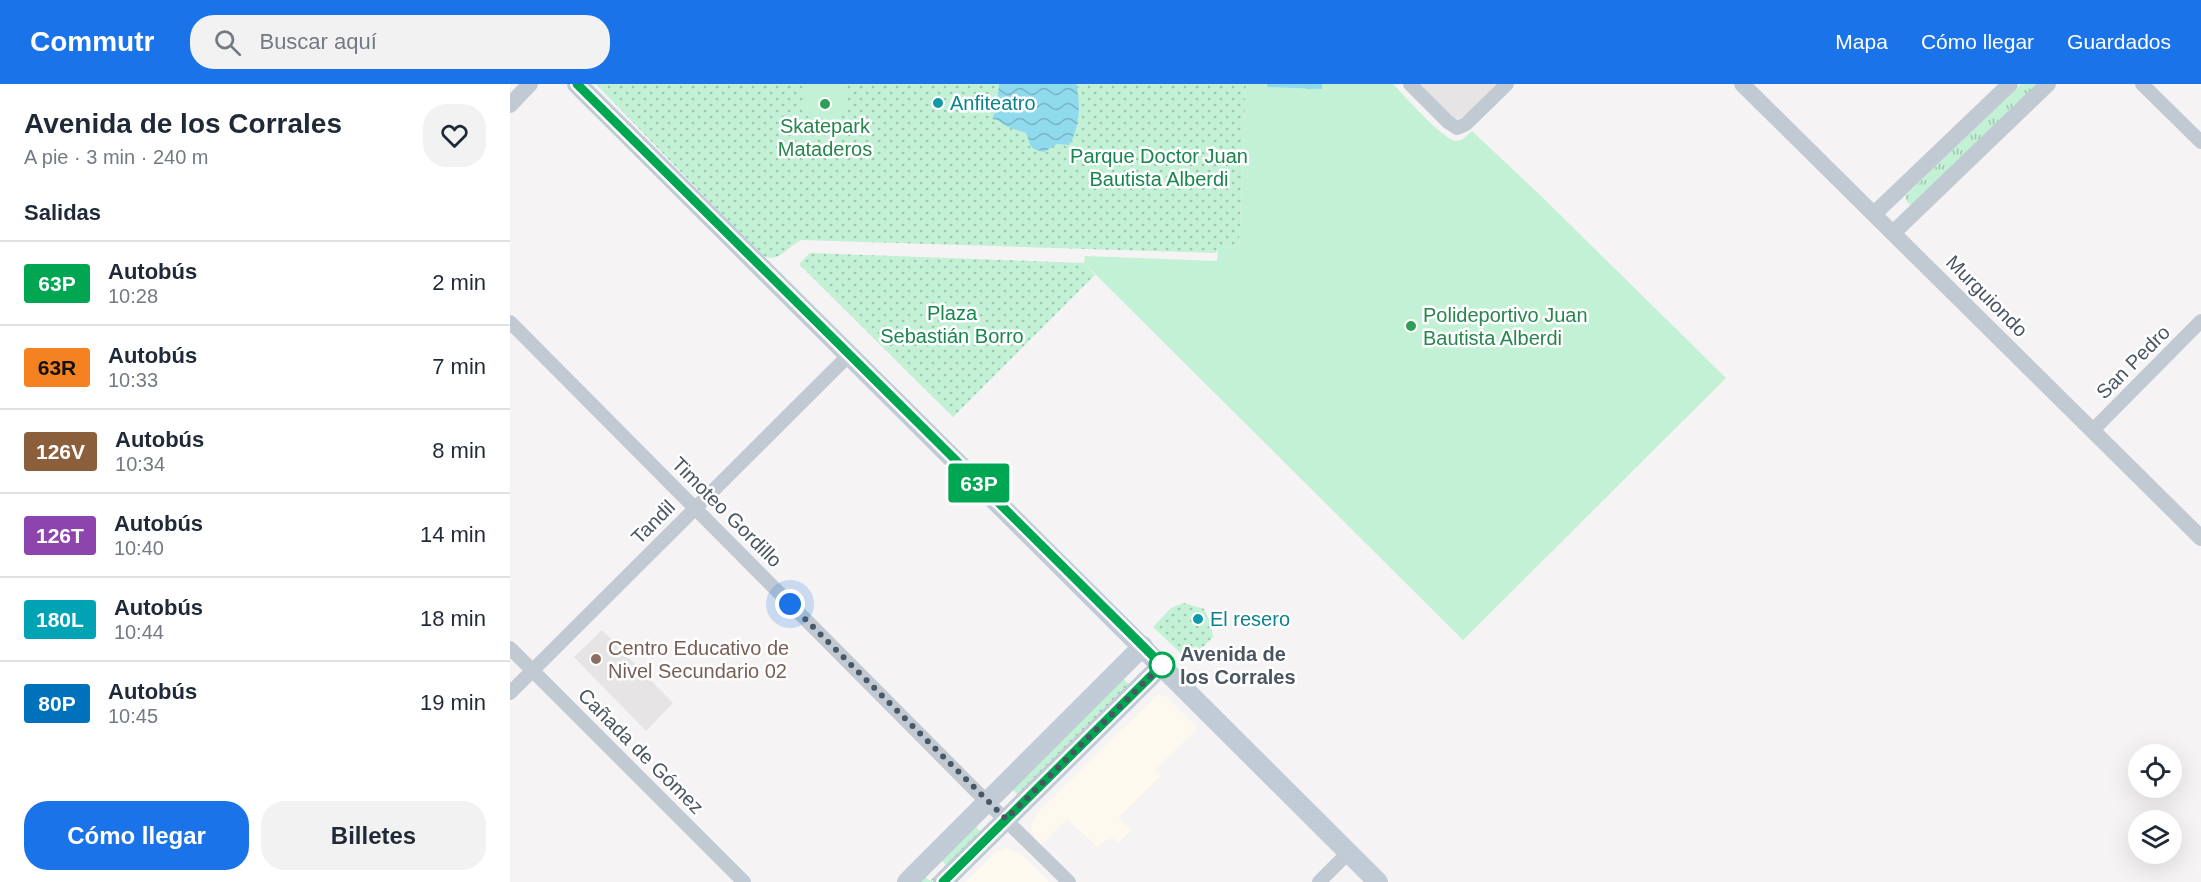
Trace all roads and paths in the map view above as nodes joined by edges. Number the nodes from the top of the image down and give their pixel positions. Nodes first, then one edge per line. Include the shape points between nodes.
1 (531, 84) edge
2 (577, 84) edge
3 (1410, 84) edge
4 (1508, 84) edge
5 (1743, 84) edge
6 (2010, 84) edge
7 (2048, 84) edge
8 (2142, 84) edge
9 (510, 105) edge
10 (2201, 142) edge
11 (1874, 214) junction
12 (1893, 233) junction
13 (2201, 321) edge
14 (510, 322) edge
15 (850, 354) junction
16 (2093, 430) junction
17 (695, 508) junction
18 (2201, 538) edge
19 (1143, 646) junction
20 (510, 648) edge
21 (1162, 665) junction
22 (532, 670) junction
23 (510, 693) edge
24 (988, 802) junction
25 (1006, 819) junction
26 (1349, 852) junction
27 (744, 882) edge
28 (907, 882) edge
29 (943, 882) edge
30 (1069, 882) edge
31 (1319, 882) edge
32 (1378, 882) edge

1 - 9 street
2 - 15 main road
3 - 4 street via 1457,128
5 - 11 street, Murguiondo
6 - 11 street
7 - 12 street
8 - 10 street
11 - 12 street, Murguiondo
12 - 16 street, Murguiondo
13 - 16 street, San Pedro
14 - 17 street, Timoteo Gordillo
15 - 17 street, Tandil
15 - 19 main road
16 - 18 street, Murguiondo
17 - 22 street, Tandil
17 - 24 street, Timoteo Gordillo
19 - 21 main road
19 - 24 main road
20 - 22 street, Cañada de Gómez
21 - 25 main road
21 - 26 main road
22 - 23 street, Tandil
22 - 27 street, Cañada de Gómez
24 - 25 street, Timoteo Gordillo
24 - 28 main road
25 - 29 main road
25 - 30 street, Timoteo Gordillo
26 - 31 street
26 - 32 main road

